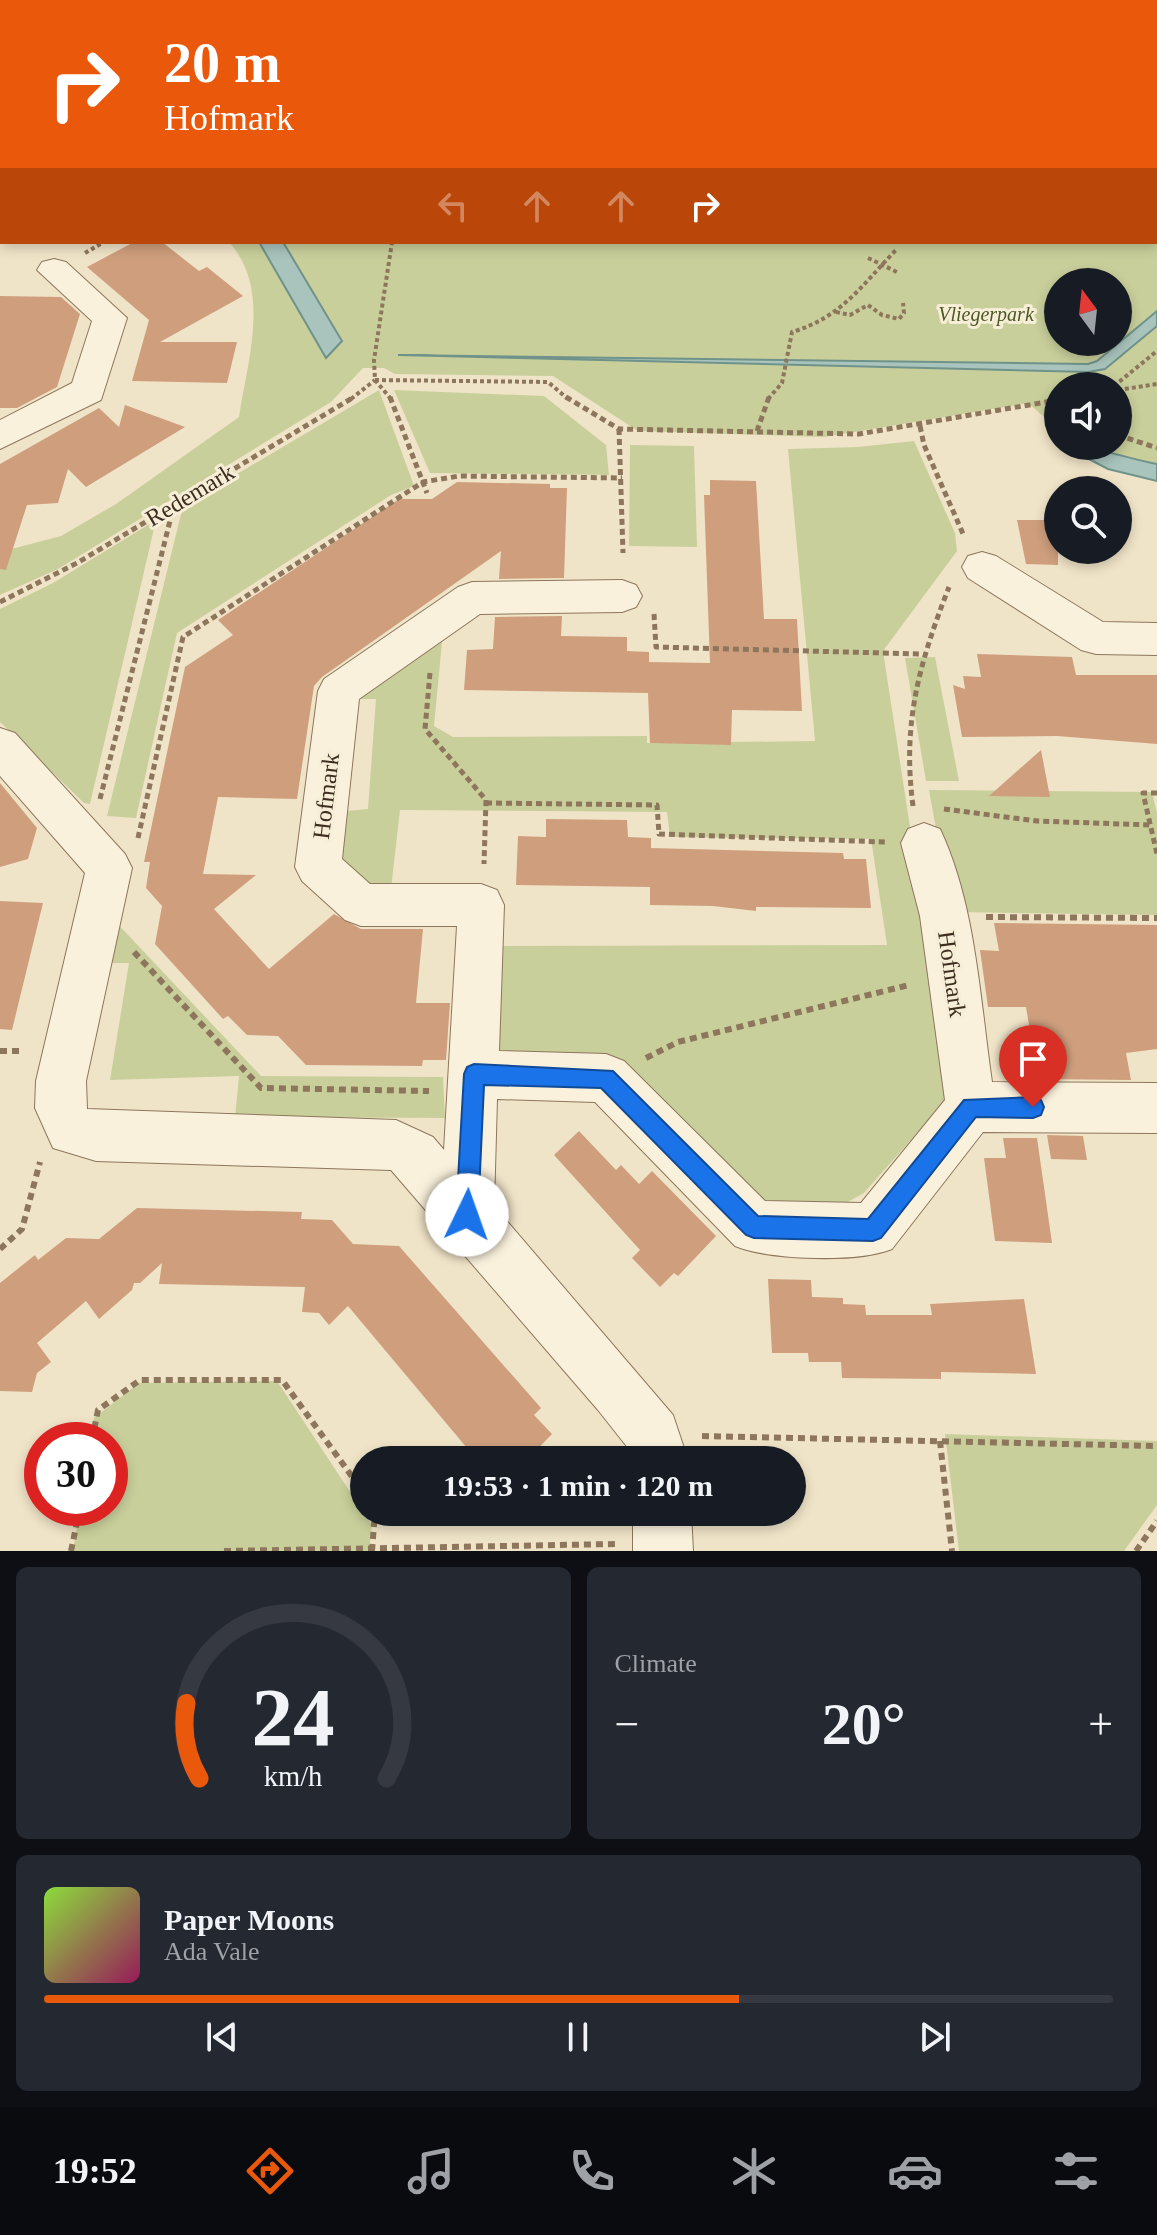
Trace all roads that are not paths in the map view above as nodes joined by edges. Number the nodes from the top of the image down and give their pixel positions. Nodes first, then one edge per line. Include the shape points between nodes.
1 (54, 270) dead end
2 (0, 436) edge
3 (977, 560) road end
4 (638, 603) road end
5 (1157, 639) edge
6 (0, 746) edge
7 (918, 824) road end
8 (474, 1083) junction
9 (971, 1107) junction
10 (1157, 1108) edge
11 (467, 1215) junction
12 (655, 1446) edge

1 - 2 street via 110,318 88,391
3 - 5 street via 1096,638
4 - 8 street, Hofmark via 472,598 339,691 318,867 361,905 481,905
6 - 11 street via 112,845 61,1081 60,1108 71,1130 96,1136 396,1145 415,1155
7 - 9 street, Hofmark via 946,935
8 - 9 street via 606,1078 754,1227 873,1230
8 - 11 street
9 - 10 street
11 - 12 street

